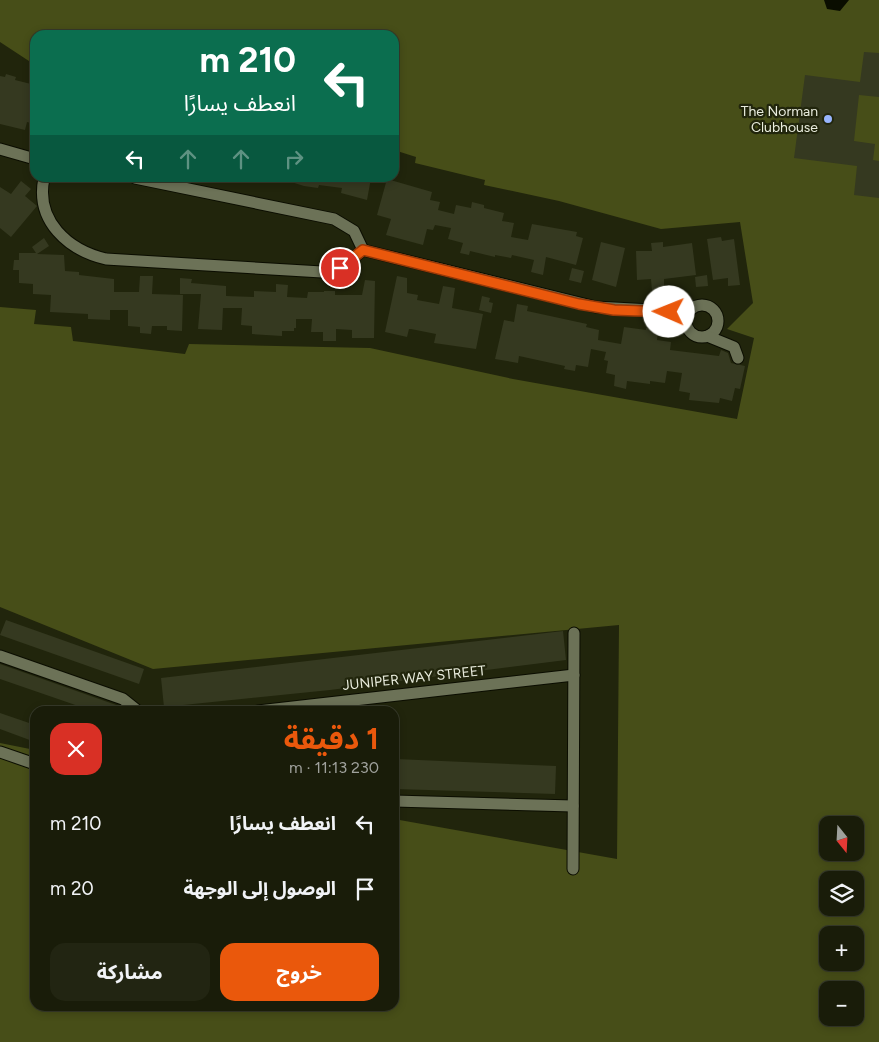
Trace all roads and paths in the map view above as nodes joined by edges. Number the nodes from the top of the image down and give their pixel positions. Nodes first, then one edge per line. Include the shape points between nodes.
1 (0, 149) edge
2 (30, 157) edge
3 (44, 182) edge
4 (154, 182) edge
5 (363, 250) junction
6 (688, 312) junction
7 (707, 336) junction
8 (738, 358) dead end
9 (574, 633) dead end
10 (0, 656) edge
11 (574, 675) junction
12 (131, 706) edge
13 (302, 706) edge
14 (0, 752) edge
15 (30, 762) edge
16 (399, 801) edge
17 (573, 806) junction
18 (573, 869) dead end

1 - 2 street
3 - 5 street via 43,201 59,234 72,246 97,257 312,272 340,268
4 - 5 street via 334,220 354,230
5 - 6 street via 596,307
6 - 7 street via 686,322 690,332 699,337
6 - 7 street via 702,305 715,312 716,328
7 - 8 street via 734,347
9 - 11 street
10 - 12 street via 123,700
11 - 13 street, JUNIPER WAY STREET
11 - 17 street
14 - 15 street
16 - 17 street
17 - 18 street

